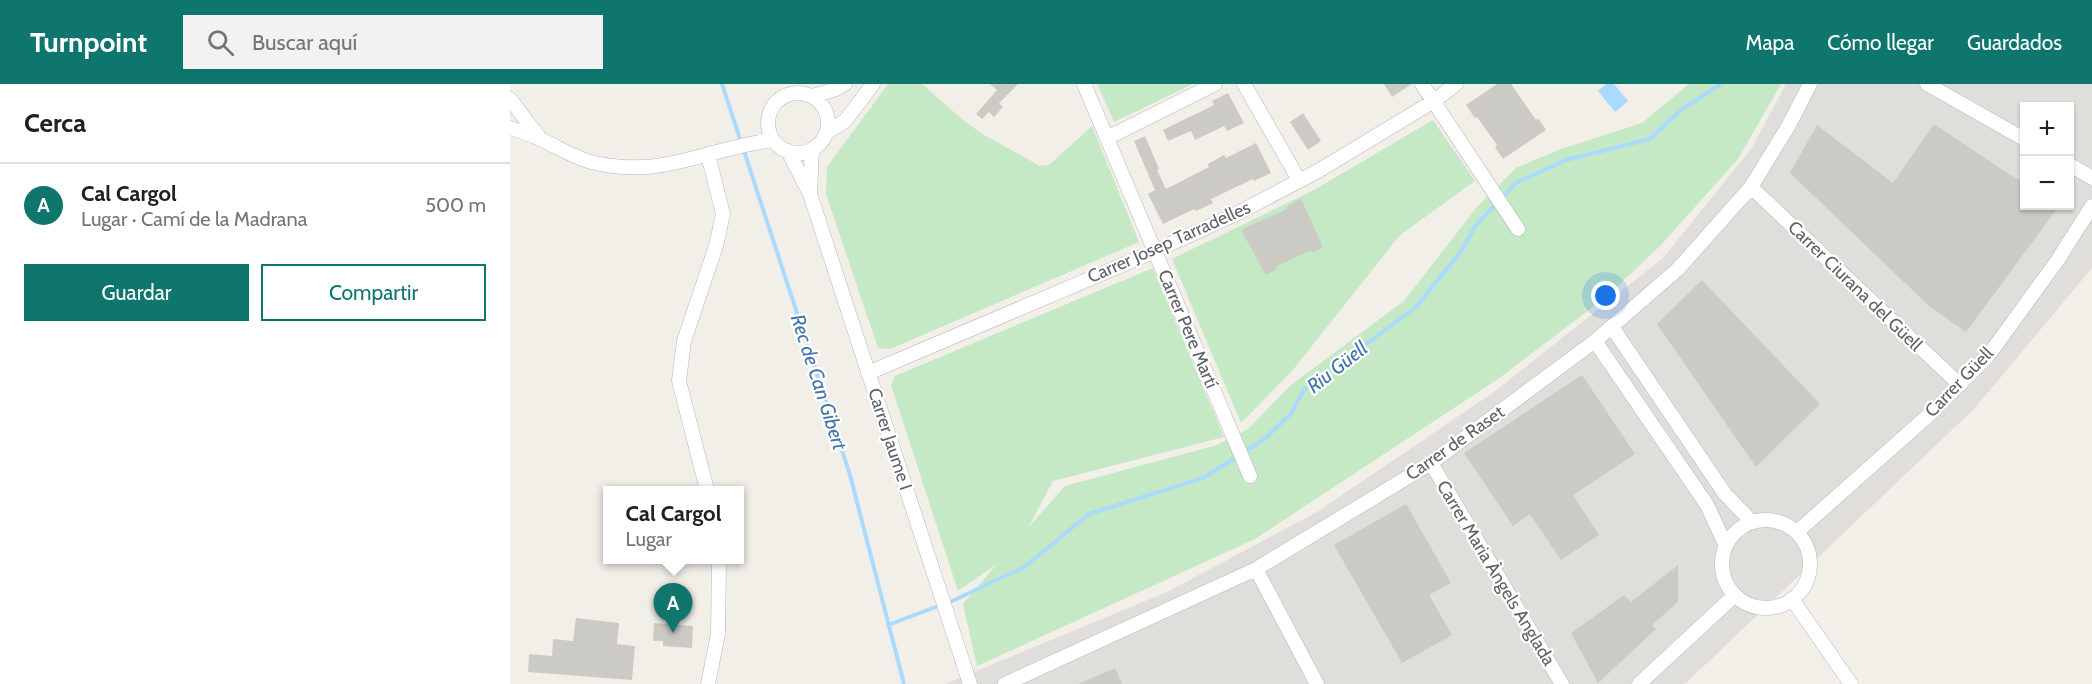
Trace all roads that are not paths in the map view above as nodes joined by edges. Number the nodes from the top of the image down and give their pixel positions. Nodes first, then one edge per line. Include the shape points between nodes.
1 (777, 84) edge
2 (845, 84) edge
3 (873, 84) edge
4 (1084, 84) edge
5 (1215, 84) edge
6 (1244, 84) edge
7 (1422, 84) edge
8 (1456, 84) edge
9 (1810, 84) edge
10 (1927, 84) edge
11 (813, 96) junction
12 (510, 99) edge
13 (1434, 101) junction
14 (776, 102) junction
15 (510, 128) edge
16 (771, 133) junction
17 (826, 133) junction
18 (2020, 137) edge
19 (1107, 138) junction
20 (540, 139) junction
21 (812, 149) junction
22 (788, 151) junction
23 (713, 154) junction
24 (2074, 167) edge
25 (2092, 178) edge
26 (1299, 180) junction
27 (1751, 187) junction
28 (810, 194) junction
29 (2092, 206) edge
30 (1518, 229) dead end
31 (1155, 251) junction
32 (1612, 327) junction
33 (1594, 341) junction
34 (868, 373) junction
35 (1960, 385) junction
36 (1431, 463) junction
37 (1250, 476) dead end
38 (706, 486) edge
39 (1752, 522) junction
40 (1797, 532) junction
41 (1726, 546) junction
42 (719, 564) edge
43 (1256, 569) junction
44 (1735, 595) junction
45 (1792, 599) junction
46 (708, 684) edge
47 (970, 684) edge
48 (1005, 684) edge
49 (1317, 684) edge
50 (1562, 684) edge
51 (1639, 684) edge
52 (1851, 684) edge

1 - 14 street
2 - 11 street
3 - 17 street via 845,121
4 - 19 street, Carrer Pere Martí
5 - 19 street
6 - 26 street
7 - 13 street
8 - 13 street, Carrer Josep Tarradelles
9 - 27 street, Carrer de Raset
10 - 18 street
11 - 14 street via 796,92
11 - 17 street via 825,109
12 - 20 street
13 - 26 street, Carrer Josep Tarradelles
13 - 30 street
14 - 16 street via 770,111
15 - 20 street
16 - 22 street via 781,148
16 - 23 street
17 - 21 street
19 - 31 street, Carrer Pere Martí
20 - 23 street via 588,161 621,167 656,167
21 - 22 street
21 - 28 street, Carrer Jaume I
22 - 28 street, Carrer Jaume I
23 - 38 street via 723,214 684,341 679,381
24 - 25 street
26 - 31 street, Carrer Josep Tarradelles
27 - 32 street, Carrer de Raset via 1678,269
27 - 35 street, Carrer Ciurana del Güell
28 - 34 street, Carrer Jaume I
29 - 35 street, Carrer Güell via 1988,356
31 - 34 street, Carrer Josep Tarradelles
31 - 37 street, Carrer Pere Martí
32 - 33 street, Carrer de Raset
32 - 39 street via 1725,495
33 - 36 street, Carrer de Raset
33 - 41 street via 1707,505
34 - 47 street, Carrer Jaume I
35 - 40 street, Carrer Güell
36 - 43 street, Carrer de Raset
36 - 50 street, Carrer Maria Àngels Anglada
39 - 40 street via 1771,520
39 - 41 street via 1735,533
40 - 45 street via 1807,546 1810,570 1805,585
41 - 44 street via 1724,575
42 - 46 street via 718,634
43 - 48 street, Carrer de Raset
43 - 49 street
44 - 45 street via 1760,607 1779,606
44 - 51 street
45 - 52 street

